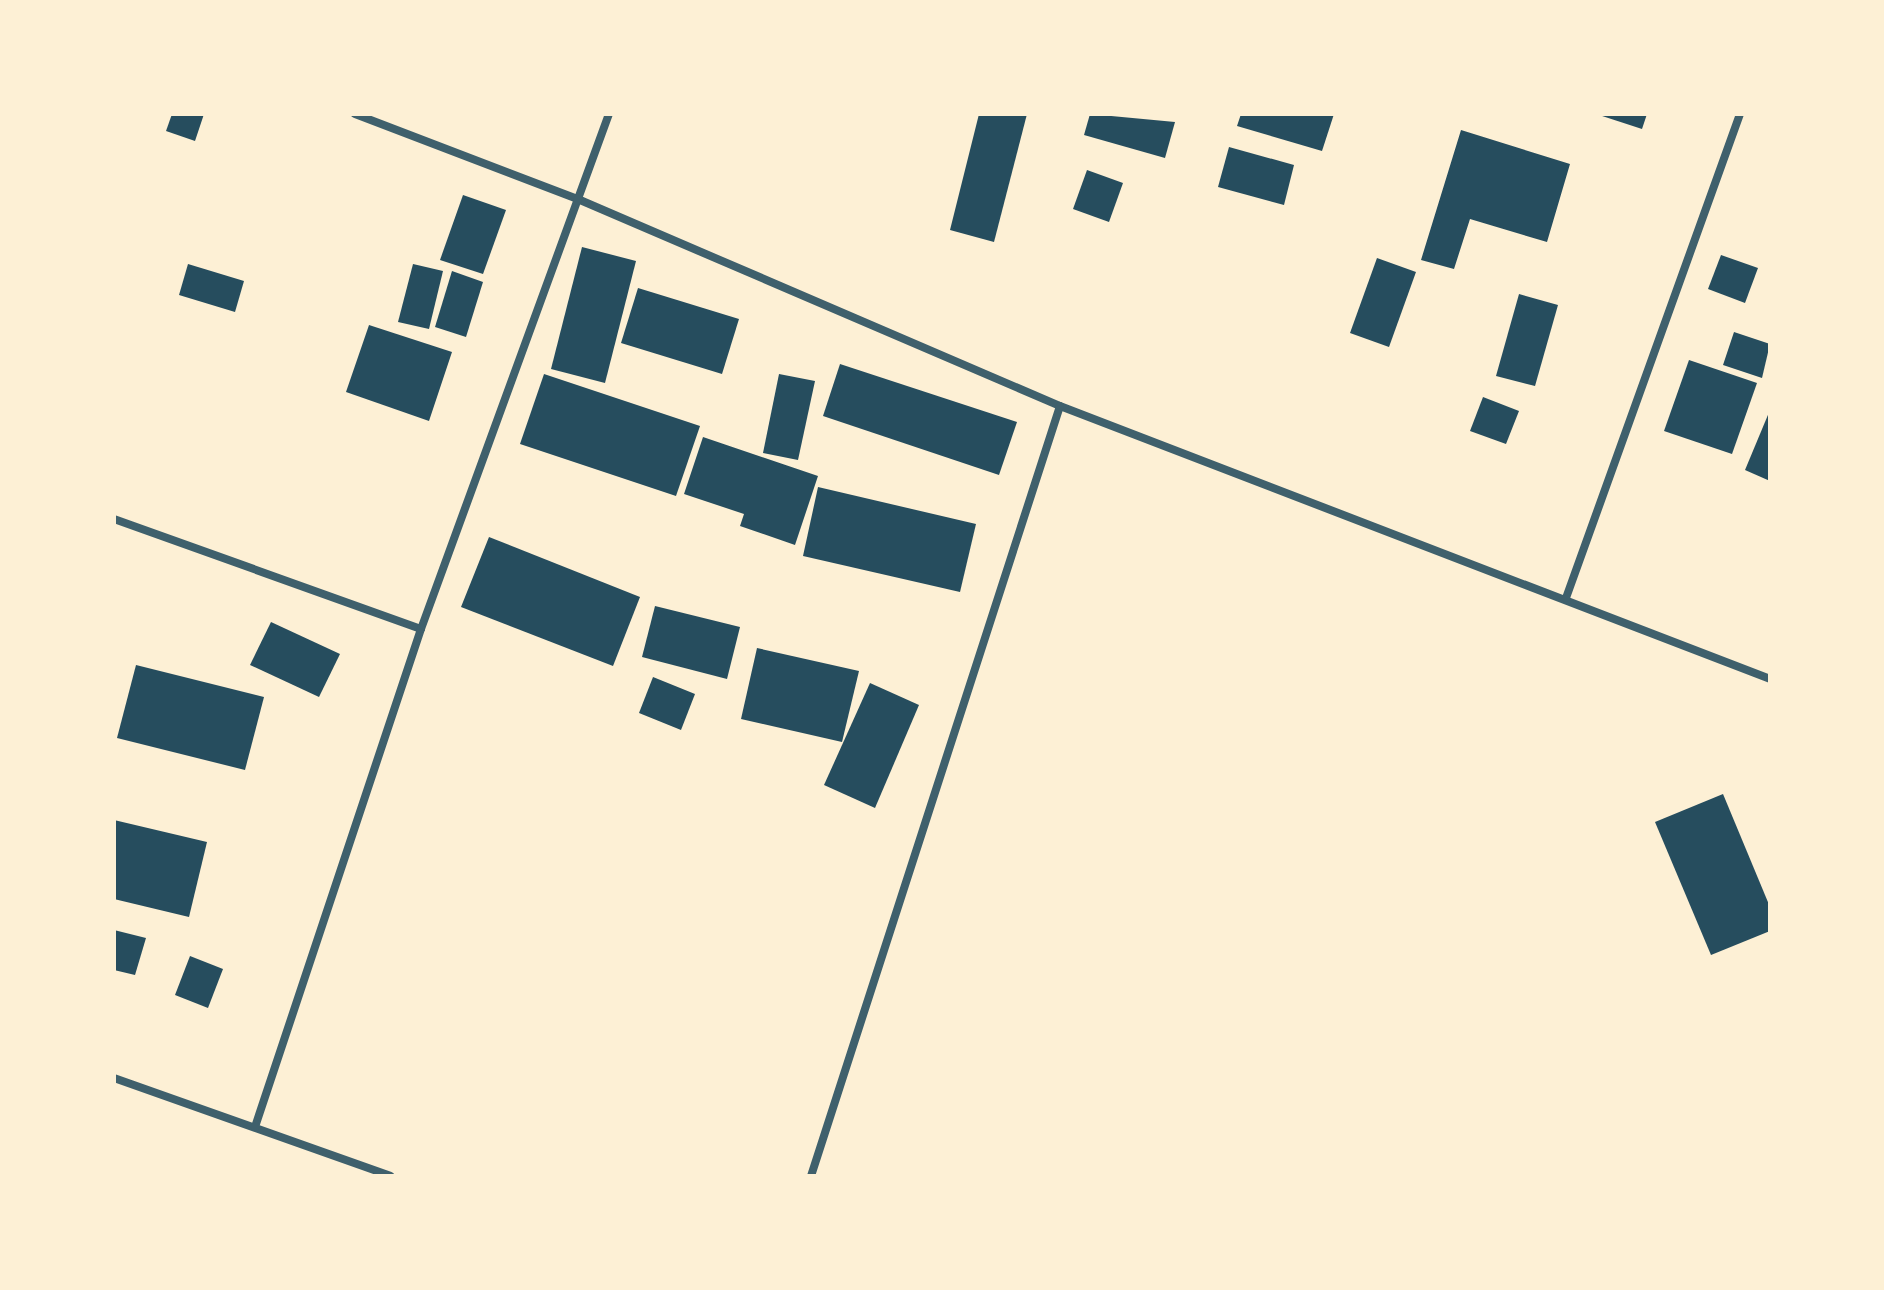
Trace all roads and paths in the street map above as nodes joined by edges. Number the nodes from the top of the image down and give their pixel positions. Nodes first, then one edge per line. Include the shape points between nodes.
1 (355, 114) edge
2 (609, 114) edge
3 (1740, 114) edge
4 (580, 200) junction
5 (1060, 406) junction
6 (114, 519) edge
7 (1566, 598) junction
8 (421, 629) junction
9 (1770, 679) edge
10 (114, 1078) edge
11 (255, 1127) junction
12 (390, 1176) edge
13 (811, 1176) edge

1 - 4 street
2 - 4 street
3 - 7 street
4 - 5 street
4 - 8 street
5 - 7 street
5 - 13 street
6 - 8 street
7 - 9 street
8 - 11 street
10 - 11 street
11 - 12 street

